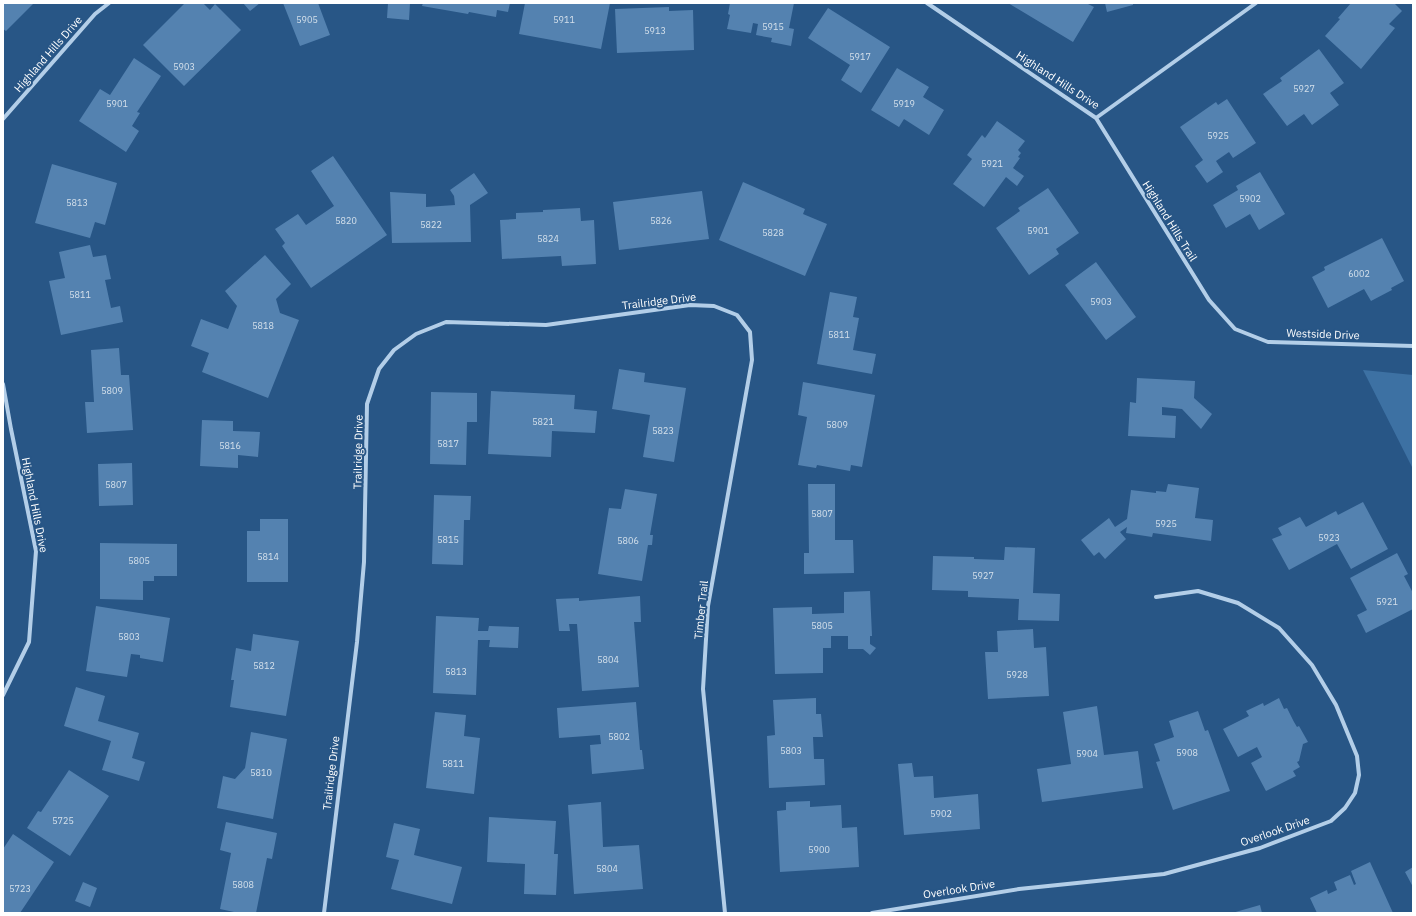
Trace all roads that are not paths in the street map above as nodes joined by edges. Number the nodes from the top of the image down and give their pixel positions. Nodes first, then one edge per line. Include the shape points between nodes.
1 (109, 3) edge
2 (927, 3) edge
3 (1256, 3) edge
4 (1096, 118) junction
5 (3, 119) edge
6 (738, 316) joint
7 (1235, 329) joint
8 (1413, 346) edge
9 (3, 384) edge
10 (1156, 597) dead end
11 (3, 695) edge
12 (324, 913) edge
13 (725, 913) edge
14 (872, 913) edge

1 - 5 street, Highland Hills Drive via 95,14
2 - 4 street, Highland Hills Drive
3 - 4 street, Highland Hills Drive
4 - 7 street, Highland Hills Trail via 1209,300
6 - 12 street, Trailridge Drive via 714,306 690,305 546,325 446,322 416,334 394,350 379,369 367,404 364,562 357,642
6 - 13 street, Timber Trail via 750,332 752,360 708,606 703,689
7 - 8 street, Westside Drive via 1268,342
9 - 11 street, Highland Hills Drive via 36,551 29,642
10 - 14 street, Overlook Drive via 1198,591 1238,603 1279,628 1312,666 1336,704 1357,756 1359,775 1355,793 1345,808 1331,821 1260,848 1164,874 1019,889

